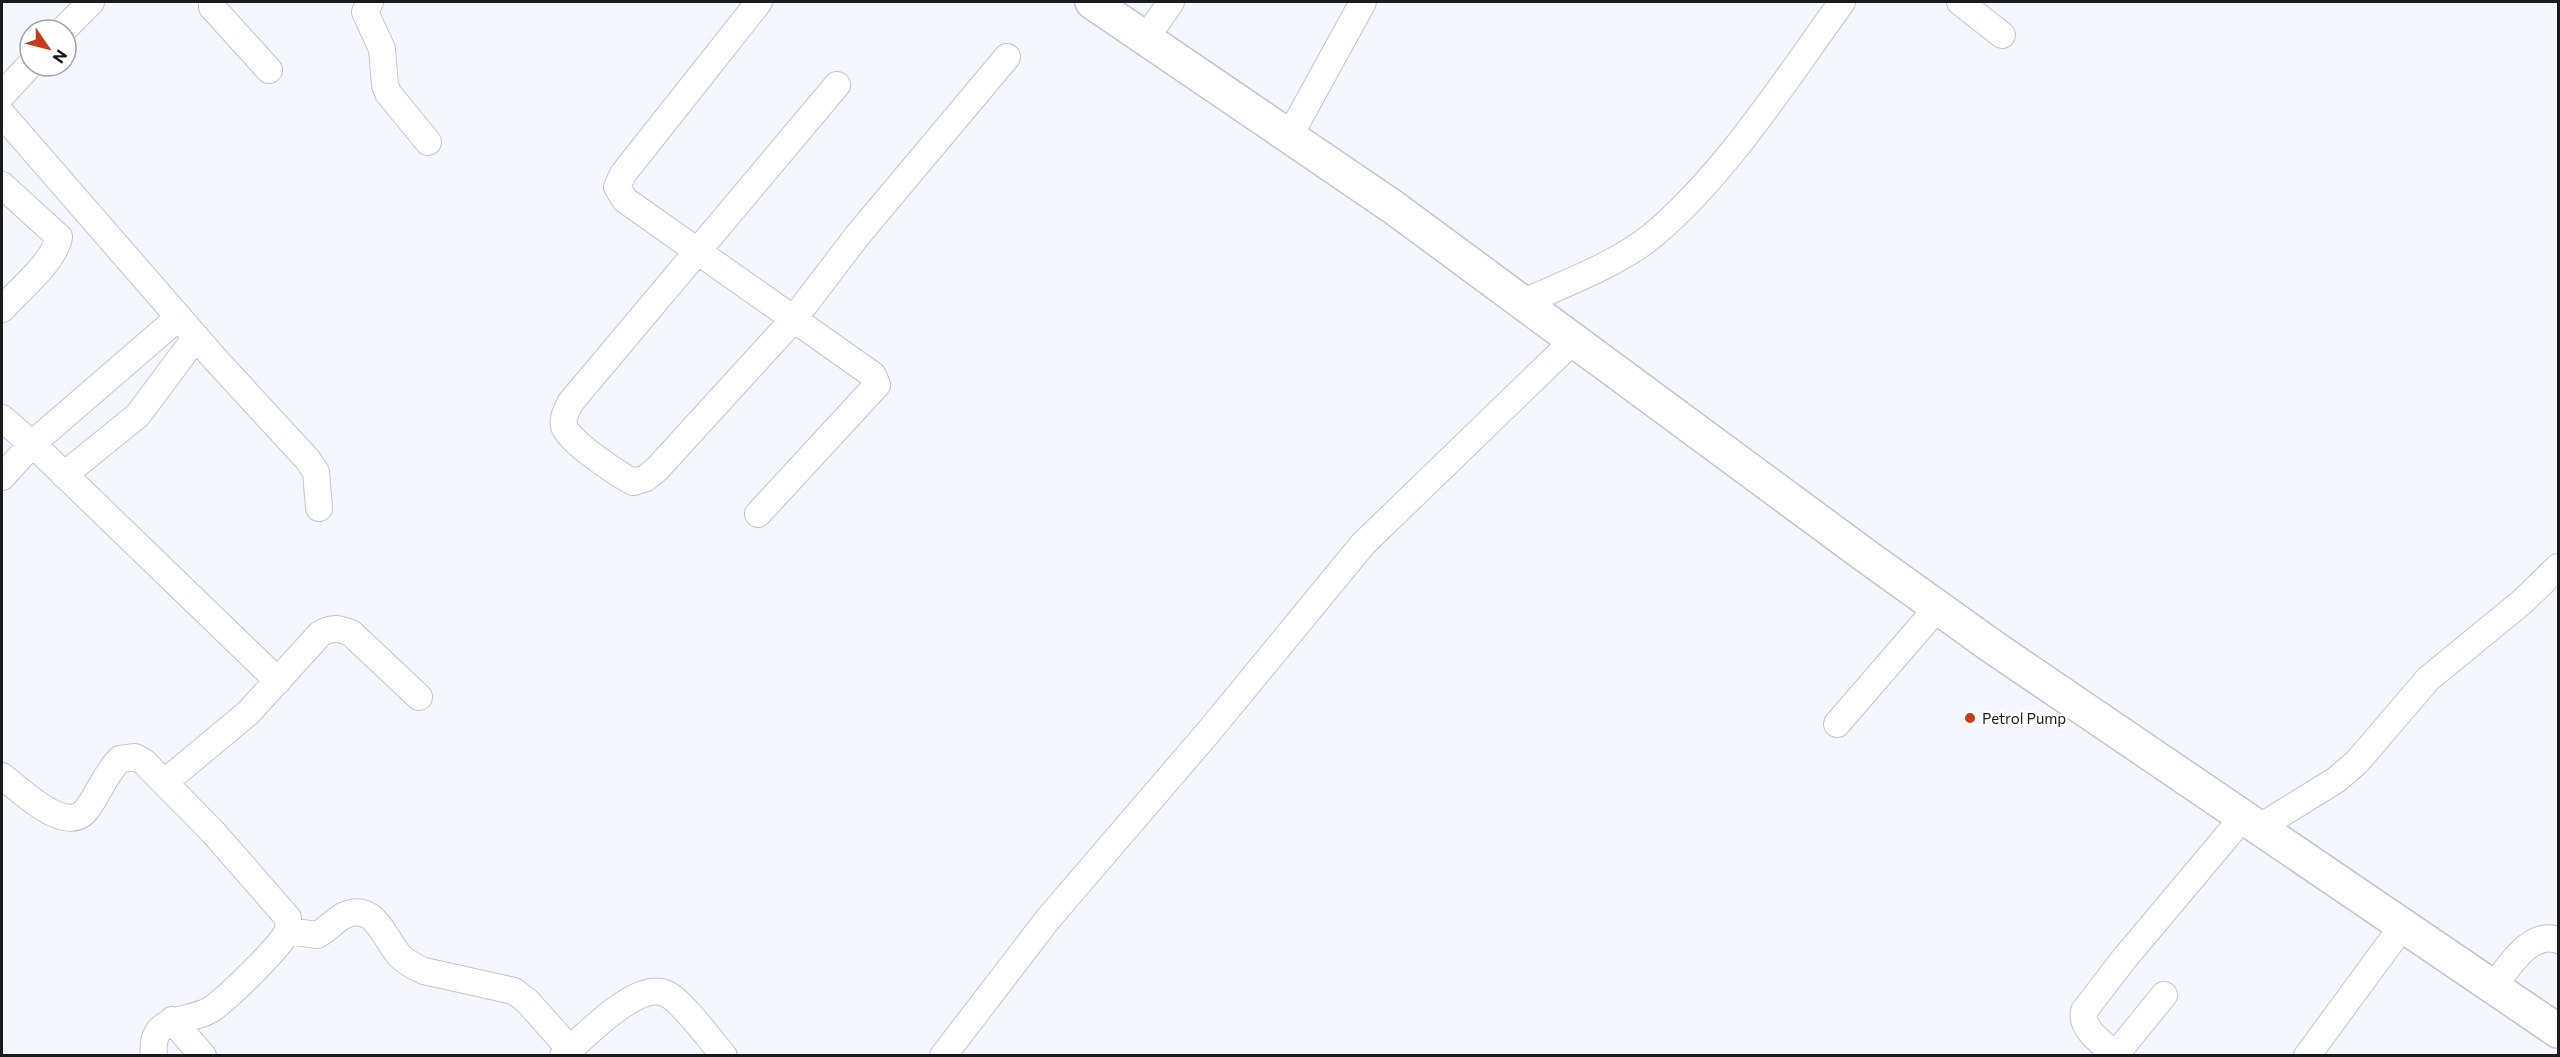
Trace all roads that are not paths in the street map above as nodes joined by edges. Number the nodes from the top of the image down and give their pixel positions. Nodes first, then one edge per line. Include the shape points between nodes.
1 (91, 2) edge
2 (212, 2) edge
3 (370, 2) edge
4 (759, 2) edge
5 (1092, 2) edge
6 (1171, 2) edge
7 (1363, 2) edge
8 (1842, 2) edge
9 (1959, 2) edge
10 (75, 18) edge
11 (2002, 35) dead end
12 (1146, 38) junction
13 (1007, 57) dead end
14 (269, 70) dead end
15 (18, 78) edge
16 (837, 85) dead end
17 (2, 95) edge
18 (2, 114) edge
19 (1290, 135) junction
20 (428, 142) dead end
21 (2, 185) edge
22 (698, 253) junction
23 (1524, 302) junction
24 (2, 309) edge
25 (179, 317) junction
26 (793, 320) junction
27 (196, 337) junction
28 (1575, 339) junction
29 (2, 418) edge
30 (32, 444) junction
31 (64, 475) junction
32 (2, 477) edge
33 (319, 508) dead end
34 (758, 514) dead end
35 (2559, 567) edge
36 (1938, 607) junction
37 (278, 681) junction
38 (419, 697) dead end
39 (1837, 724) dead end
40 (2, 776) edge
41 (165, 782) junction
42 (2252, 821) junction
43 (2404, 924) junction
44 (288, 931) junction
45 (2559, 940) edge
46 (2494, 986) junction
47 (2164, 995) dead end
48 (172, 1020) junction
49 (2559, 1031) edge
50 (567, 1052) edge
51 (2116, 1055) edge
52 (154, 1056) edge
53 (203, 1056) edge
54 (724, 1056) edge
55 (944, 1056) edge
56 (2307, 1056) edge

1 - 10 street
2 - 14 street via 212,7
3 - 20 street via 365,12 382,49 388,93
4 - 22 street via 622,174 617,187 625,200
5 - 12 highway
6 - 12 street
7 - 19 street
8 - 23 street via 1728,155 1652,236 1598,268
9 - 11 street
12 - 19 highway
13 - 26 street via 857,236
15 - 17 street
16 - 22 street
18 - 25 street
19 - 23 highway
21 - 24 street via 59,237 50,258
22 - 26 street
22 - 26 street via 578,392 564,418 564,428 572,437 622,476 633,482 657,469
23 - 28 highway
25 - 27 street
25 - 30 street
26 - 34 street via 873,375 877,385
27 - 31 street via 150,403
27 - 33 street via 308,460 316,472
28 - 36 highway
28 - 55 street via 1363,544 1048,919
29 - 30 street
30 - 31 street
30 - 32 street
31 - 37 street
35 - 42 street via 2428,679 2357,762 2336,780
36 - 39 street
36 - 42 highway
37 - 38 street via 320,634 339,628 351,633
37 - 41 street via 234,726
40 - 41 street via 64,819 77,819 86,811 109,770 120,759 135,757
41 - 44 street via 279,906 288,918
42 - 43 highway
42 - 51 street via 2124,959 2084,1011 2082,1020 2086,1027
43 - 46 highway
43 - 56 street
44 - 48 street via 210,1011
44 - 50 street via 317,935 343,916 367,913 377,921 400,956 413,966 513,991 527,1001
45 - 46 street via 2541,939 2529,945
46 - 49 highway
47 - 51 street
48 - 52 street via 153,1041
48 - 53 street
50 - 54 street via 609,1014 636,997 655,991 667,993 677,1001

